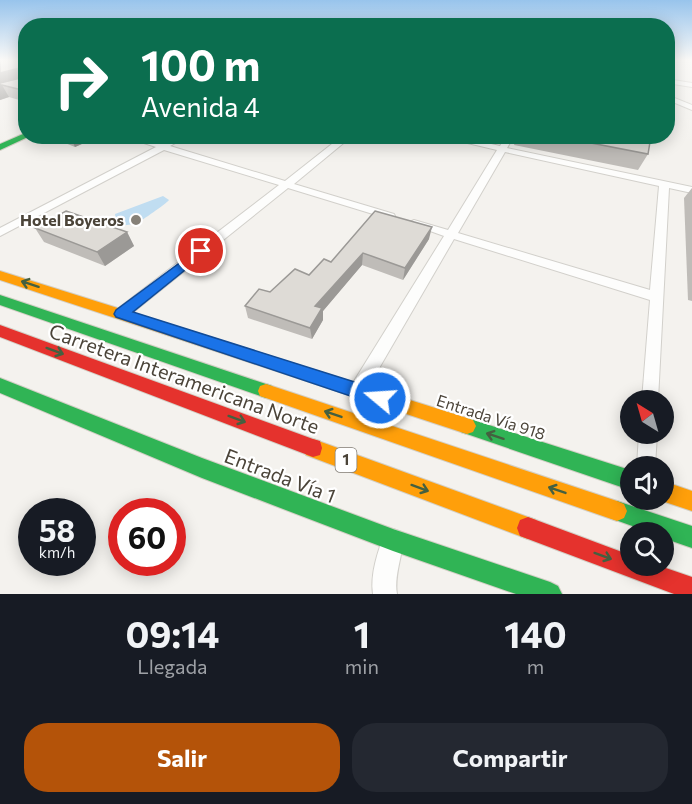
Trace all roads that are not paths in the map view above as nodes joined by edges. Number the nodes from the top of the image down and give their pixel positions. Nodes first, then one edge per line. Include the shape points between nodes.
1 (675, 101) edge
2 (692, 108) edge
3 (18, 133) edge
4 (0, 139) edge
5 (18, 139) edge
6 (154, 144) edge
7 (169, 144) edge
8 (338, 144) edge
9 (476, 144) edge
10 (505, 144) edge
11 (0, 147) edge
12 (164, 147) junction
13 (502, 150) junction
14 (664, 184) junction
15 (285, 185) junction
16 (692, 190) edge
17 (0, 233) edge
18 (449, 234) junction
19 (0, 275) edge
20 (656, 297) junction
21 (0, 300) edge
22 (121, 314) junction
23 (0, 331) edge
24 (0, 385) edge
25 (651, 390) edge
26 (357, 391) junction
27 (620, 477) edge
28 (674, 495) edge
29 (692, 501) edge
30 (692, 537) edge
31 (393, 540) junction
32 (692, 589) edge
33 (385, 594) edge
34 (550, 594) edge

1 - 2 street
3 - 4 main road
5 - 11 main road
6 - 12 street
7 - 12 street
8 - 15 street
9 - 13 street
10 - 13 street
12 - 15 street
12 - 17 street
13 - 14 street
13 - 18 street
14 - 16 street
14 - 20 street
15 - 18 street
15 - 22 street
18 - 20 street
18 - 26 street
22 -> 19 main road, Entrada Vía 918
20 - 25 street
30 -> 21 main road, Carretera Interamericana Norte
22 - 26 main road, Entrada Vía 918
23 -> 32 main road, Carretera Interamericana Norte / 1
24 - 31 main road, Entrada Vía 1 via 202,468
27 -> 26 main road, Entrada Vía 918
28 - 29 main road
31 - 33 street via 383,581
31 - 34 main road, Entrada Vía 1

